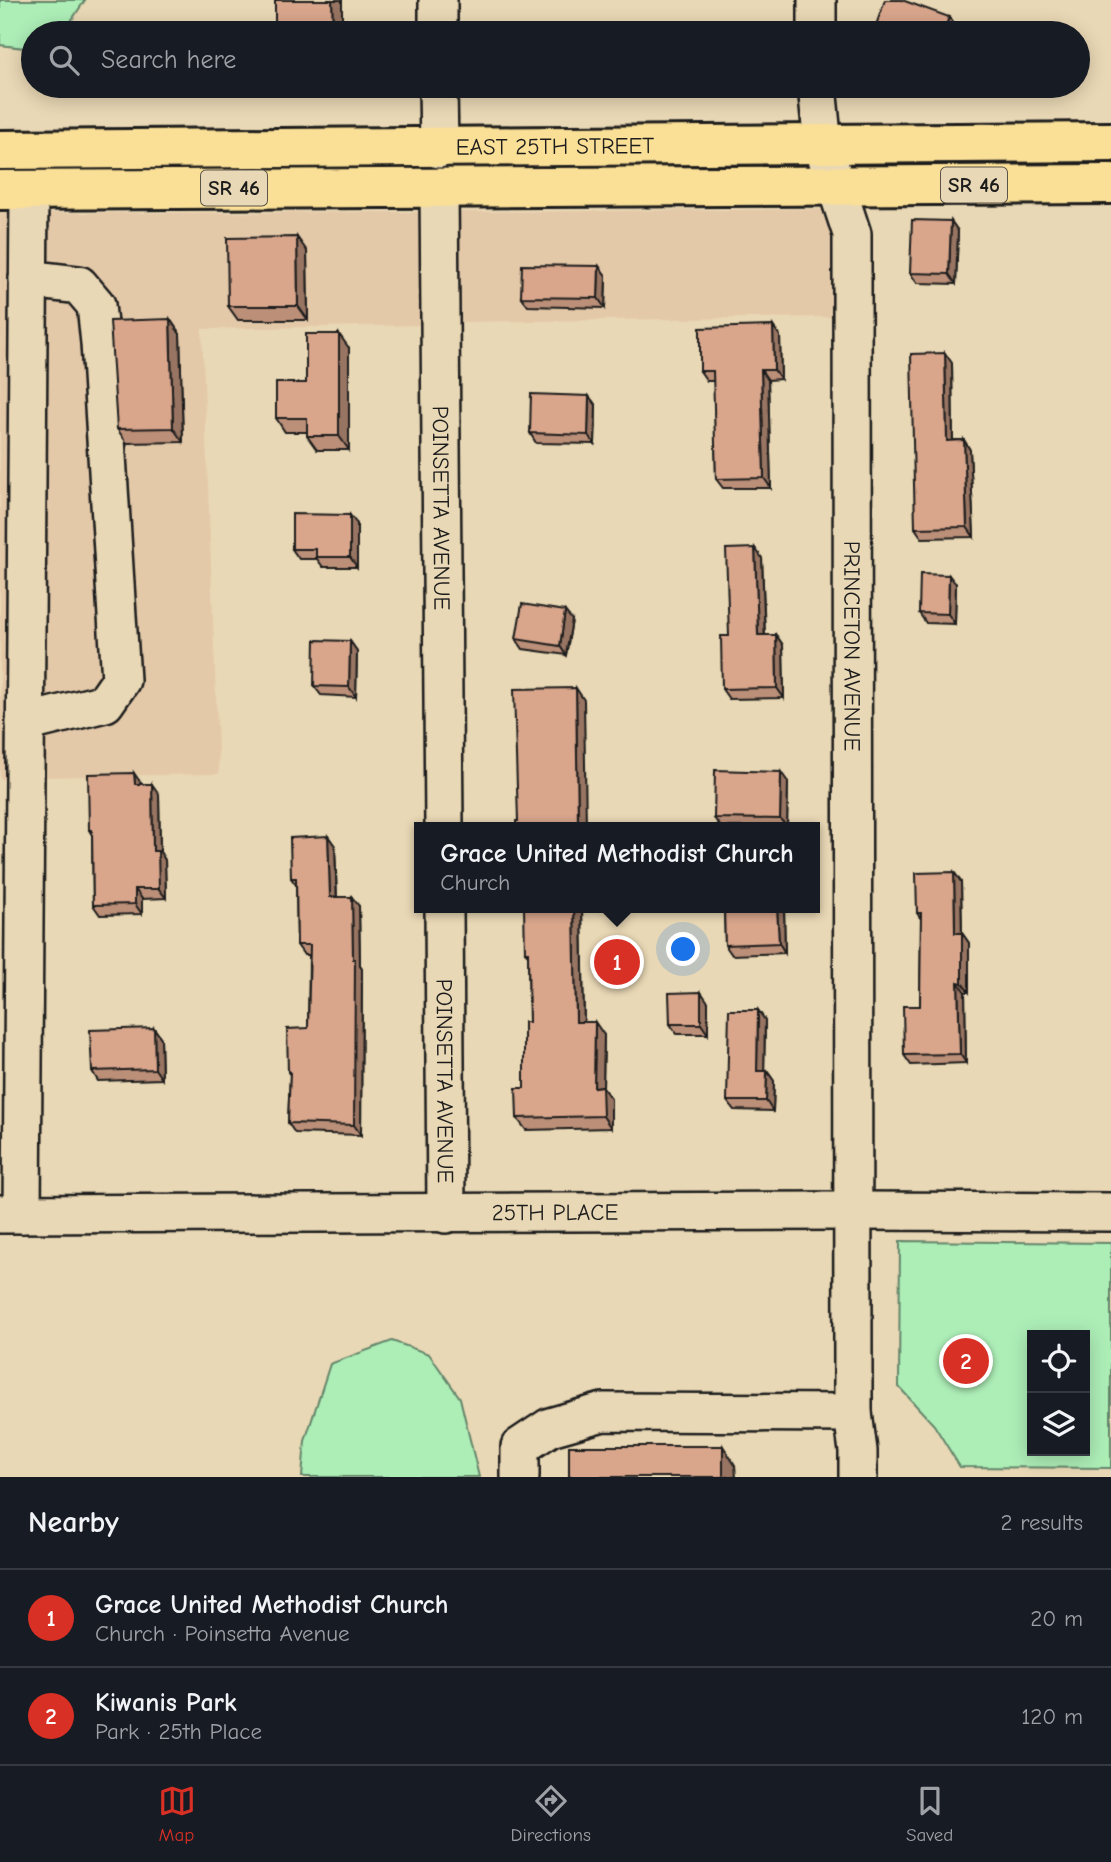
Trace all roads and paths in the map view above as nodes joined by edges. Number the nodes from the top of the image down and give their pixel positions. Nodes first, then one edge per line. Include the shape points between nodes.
1 (438, 0) edge
2 (817, 0) edge
3 (438, 21) edge
4 (817, 21) edge
5 (439, 98) edge
6 (818, 98) edge
7 (1111, 142) edge
8 (823, 146) junction
9 (439, 149) junction
10 (0, 150) edge
11 (1111, 184) edge
12 (836, 186) junction
13 (250, 187) junction
14 (439, 188) junction
15 (14, 190) edge
16 (28, 279) junction
17 (25, 723) junction
18 (444, 822) edge
19 (444, 913) edge
20 (853, 1211) junction
21 (1111, 1212) edge
22 (11, 1214) edge
23 (446, 1214) junction
24 (853, 1413) junction
25 (520, 1477) edge
26 (858, 1477) edge

1 - 3 street
2 - 4 street
5 - 9 street
6 - 8 street, PRINCETON AVENUE
7 - 8 main road, EAST 25TH STREET / SR 46
8 - 9 main road, EAST 25TH STREET / SR 46
8 - 12 street, PRINCETON AVENUE
9 - 10 main road, EAST 25TH STREET / SR 46
9 - 13 main road via 414,169 290,171
11 - 12 main road, EAST 25TH STREET / SR 46
12 - 14 main road, EAST 25TH STREET / SR 46
12 - 20 street, PRINCETON AVENUE via 852,234
13 - 14 main road, EAST 25TH STREET / SR 46
13 - 15 main road, EAST 25TH STREET / SR 46
14 - 18 street, POINSETTA AVENUE
15 - 16 street
16 - 17 street
16 - 17 street via 79,285 96,305 121,680 105,703
17 - 22 street
19 - 23 street, POINSETTA AVENUE
20 - 21 street, 25TH PLACE
20 - 23 street, 25TH PLACE
20 - 24 street, PRINCETON AVENUE
22 - 23 street, 25TH PLACE
24 - 25 street via 603,1412 550,1427 520,1447
24 - 26 street, PRINCETON AVENUE

